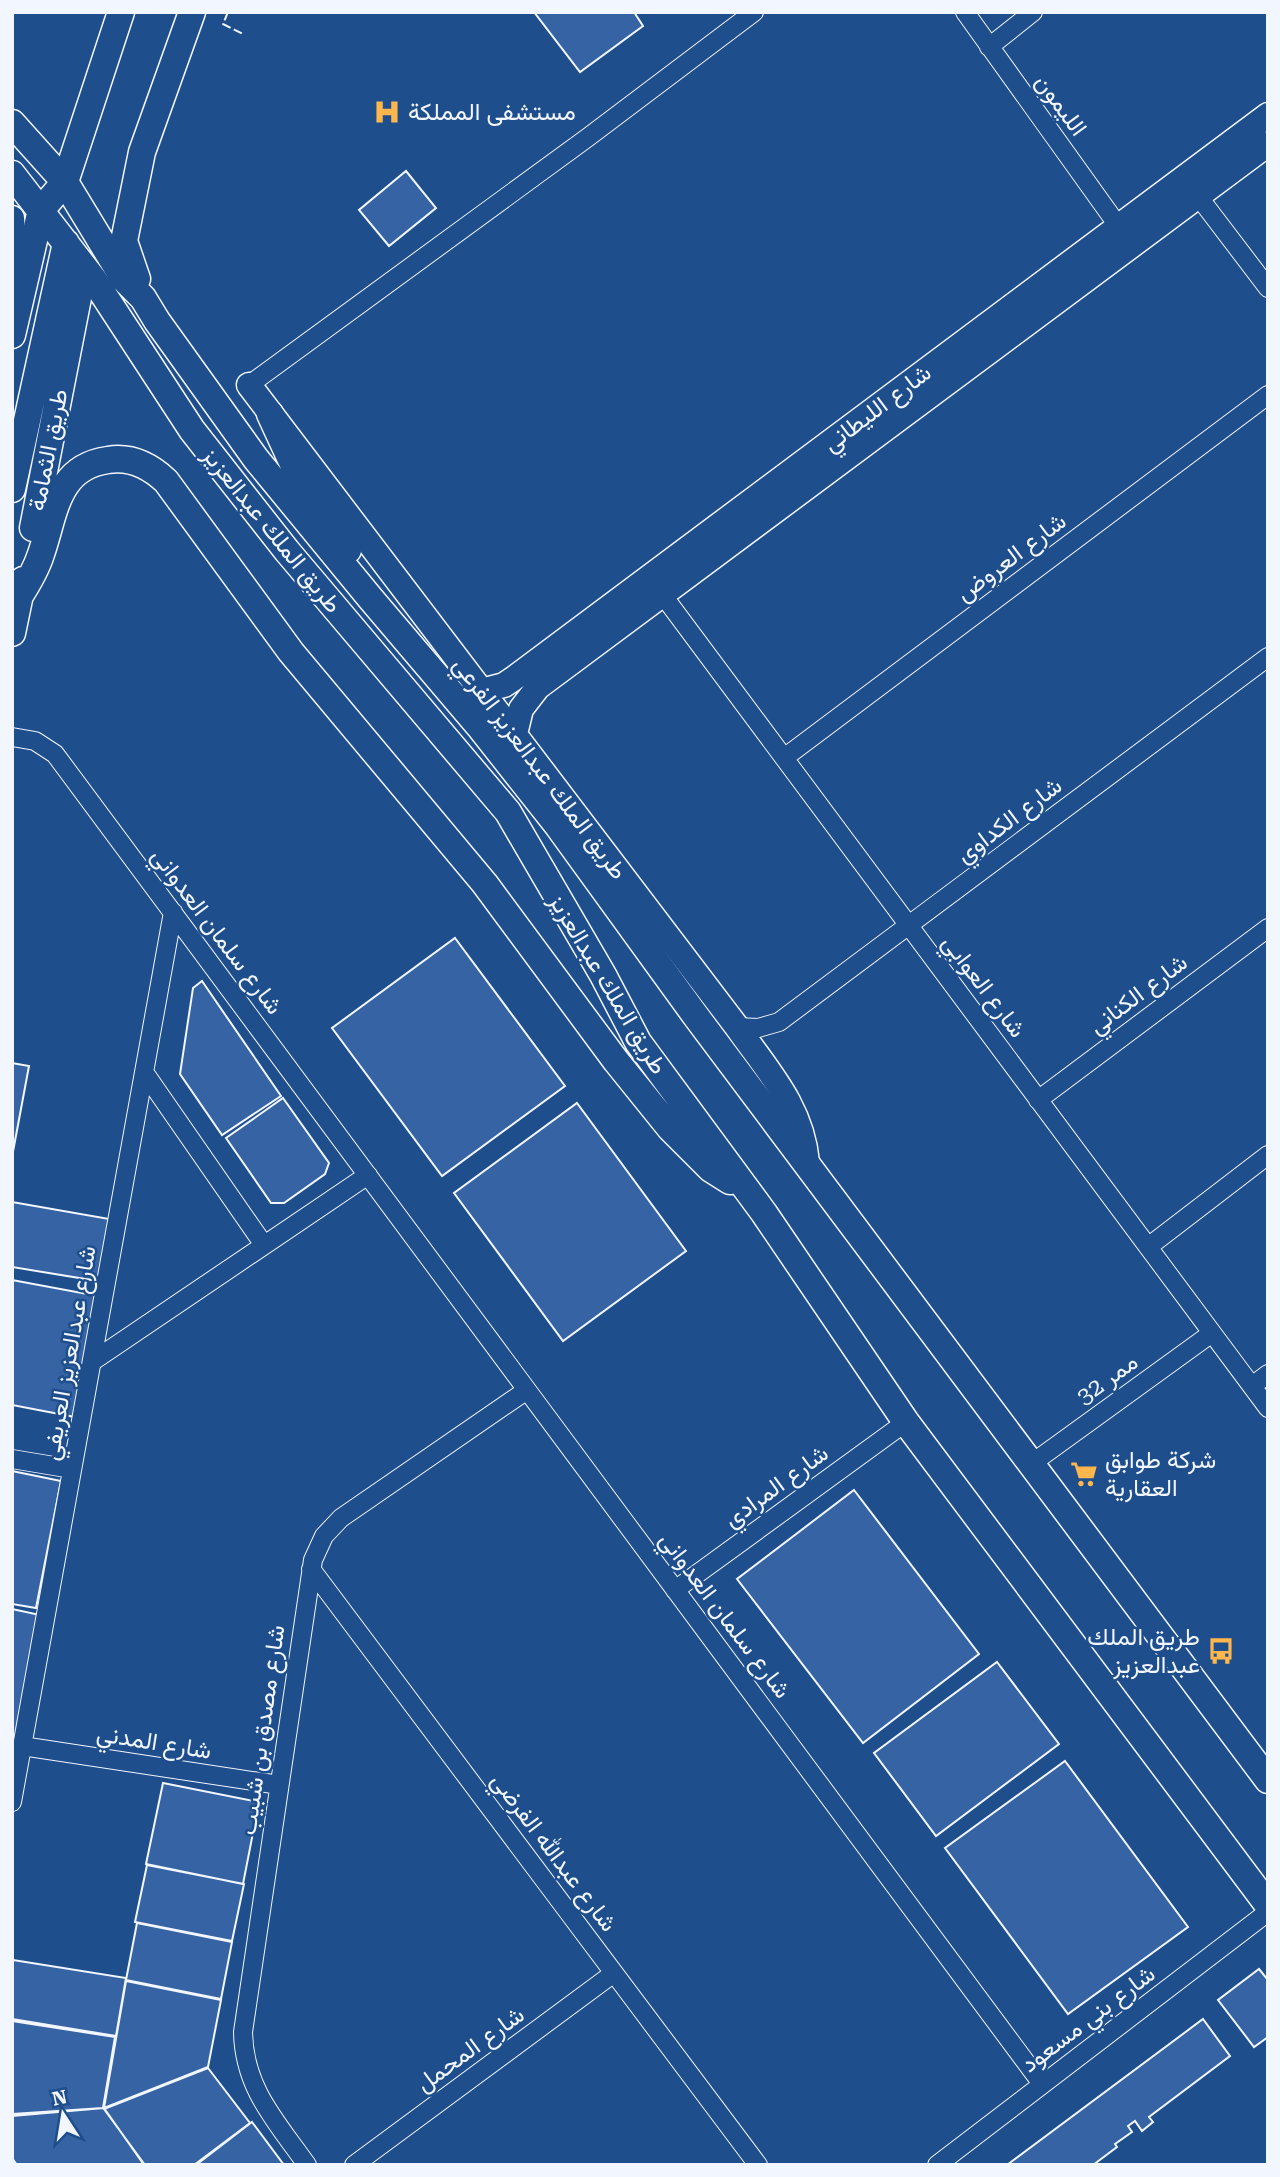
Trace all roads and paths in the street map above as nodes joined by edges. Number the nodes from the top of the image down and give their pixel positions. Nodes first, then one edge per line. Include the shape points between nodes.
1 (121, 12) edge
2 (192, 12) edge
3 (754, 12) edge
4 (965, 12) edge
5 (1033, 12) edge
6 (989, 47) junction
7 (1268, 115) edge
8 (12, 123) edge
9 (1268, 144) edge
10 (12, 174) edge
11 (65, 182) junction
12 (1198, 196) junction
13 (41, 210) junction
14 (12, 218) edge
15 (1119, 227) junction
16 (66, 243) junction
17 (12, 262) edge
18 (84, 267) junction
19 (134, 288) junction
20 (1268, 288) edge
21 (104, 295) junction
22 (12, 335) edge
23 (250, 385) joint
24 (1268, 395) edge
25 (270, 414) junction
26 (12, 489) edge
27 (662, 594) junction
28 (19, 597) junction
29 (371, 599) junction
30 (12, 633) edge
31 (1268, 657) edge
32 (481, 691) junction
33 (515, 734) junction
34 (12, 737) edge
35 (784, 758) junction
36 (173, 912) junction
37 (909, 925) junction
38 (1268, 928) edge
39 (779, 1022) junction
40 (737, 1027) junction
41 (762, 1063) junction
42 (144, 1072) junction
43 (1038, 1100) junction
44 (1268, 1155) edge
45 (807, 1162) junction
46 (368, 1175) junction
47 (747, 1191) junction
48 (264, 1245) junction
49 (1148, 1247) junction
50 (1212, 1333) junction
51 (93, 1360) junction
52 (1268, 1374) edge
53 (1252, 1386) junction
54 (527, 1390) junction
55 (1268, 1408) edge
56 (906, 1422) junction
57 (12, 1458) edge
58 (1031, 1464) junction
59 (72, 1469) junction
60 (311, 1569) junction
61 (675, 1590) junction
62 (23, 1746) junction
63 (1268, 1780) edge
64 (279, 1785) junction
65 (12, 1802) edge
66 (1268, 1905) edge
67 (1268, 1912) edge
68 (614, 1973) junction
69 (1042, 2084) junction
70 (307, 2165) edge
71 (354, 2165) edge
72 (758, 2165) edge
73 (937, 2165) edge

1 - 11 main road
2 - 19 main road, طريق الملك عبدالعزيز via 142,152 124,241
3 - 23 street
4 - 6 street, الليمون
5 - 6 street
6 - 15 street, الليمون
7 - 15 street, شارع الليطاني
8 - 11 main road, طريق الملك عبدالعزيز
9 - 12 street, شارع الليطاني
10 - 13 main road, طريق الملك عبدالعزيز
11 - 13 main road
11 - 19 main road, طريق الملك عبدالعزيز
12 - 20 street
12 - 27 street, شارع الليطاني
13 - 16 main road, طريق الملك عبدالعزيز
13 - 22 main road
14 - 17 street
15 - 32 street, شارع الليطاني via 513,679
16 - 18 main road, طريق الملك عبدالعزيز
16 - 26 main road, طريق الثمامة
18 - 21 main road, طريق الملك عبدالعزيز
18 - 28 main road, طريق الثمامة
19 - 21 street
19 - 29 main road, طريق الملك عبدالعزيز via 256,459
21 - 47 main road, طريق الملك عبدالعزيز via 191,430 508,813 638,1042
23 - 25 street, طريق الملك عبدالعزيز الفرعي
24 - 35 street, شارع العروض
25 - 29 main road via 300,479 340,536
25 - 32 street, طريق الملك عبدالعزيز الفرعي
27 - 33 street, شارع الليطاني via 538,687 521,709
27 - 35 street, شارع العوابي
28 - 30 main road, طريق الثمامة
28 - 47 main road via 35,571 57,499 74,475 114,459 156,471 291,652 485,884 670,1128 710,1169
29 - 45 main road, طريق الملك عبدالعزيز via 558,826
31 - 37 street, شارع الكداوي
32 - 33 street, طريق الملك عبدالعزيز الفرعي
33 - 40 street, طريق الملك عبدالعزيز الفرعي
34 - 36 street, شارع سلمان العدواني via 35,741 55,754
35 - 37 street, شارع العوابي
36 - 42 street, شارع عبدالعزيز العريفي
36 - 46 street, شارع سلمان العدواني
37 - 39 street, شارع الكداوي
37 - 43 street, شارع العوابي
38 - 43 street, شارع الكناني
39 - 40 street, شارع الكداوي
39 - 41 street, شارع الكداوي
40 - 41 street, طريق الملك عبدالعزيز الفرعي
41 - 45 street, طريق الملك عبدالعزيز الفرعي via 795,1112
42 - 48 street
42 - 51 street, شارع عبدالعزيز العريفي
43 - 49 street, شارع العوابي
44 - 49 street
45 - 58 main road, طريق الملك عبدالعزيز
46 - 48 street
46 - 54 street, شارع سلمان العدواني
47 - 56 main road, طريق الملك عبدالعزيز
48 - 51 street
49 - 50 street, شارع العوابي
50 - 53 street, شارع العوابي
50 - 58 street, ممر 32
51 - 59 street, شارع عبدالعزيز العريفي
52 - 53 street
53 - 55 street, شارع العوابي
54 - 60 street, شارع مصدق بن شبيب via 341,1518 324,1536
54 - 61 street, شارع سلمان العدواني
56 - 61 street, شارع المرادي
56 - 66 main road, طريق الملك عبدالعزيز
57 - 59 street
58 - 63 main road, طريق الملك عبدالعزيز
59 - 62 street, شارع عبدالعزيز العريفي
60 - 64 street, شارع مصدق بن شبيب
60 - 68 street, شارع عبدالله الفرضي
61 - 69 street, شارع سلمان العدواني
62 - 64 street, شارع المدني
62 - 65 street, شارع عبدالعزيز العريفي
64 - 70 street, شارع مصدق بن شبيب via 243,2047 260,2098
67 - 69 street, شارع بني مسعود
68 - 71 street, شارع المحمل
68 - 72 street, شارع عبدالله الفرضي
69 - 73 street, شارع بني مسعود

